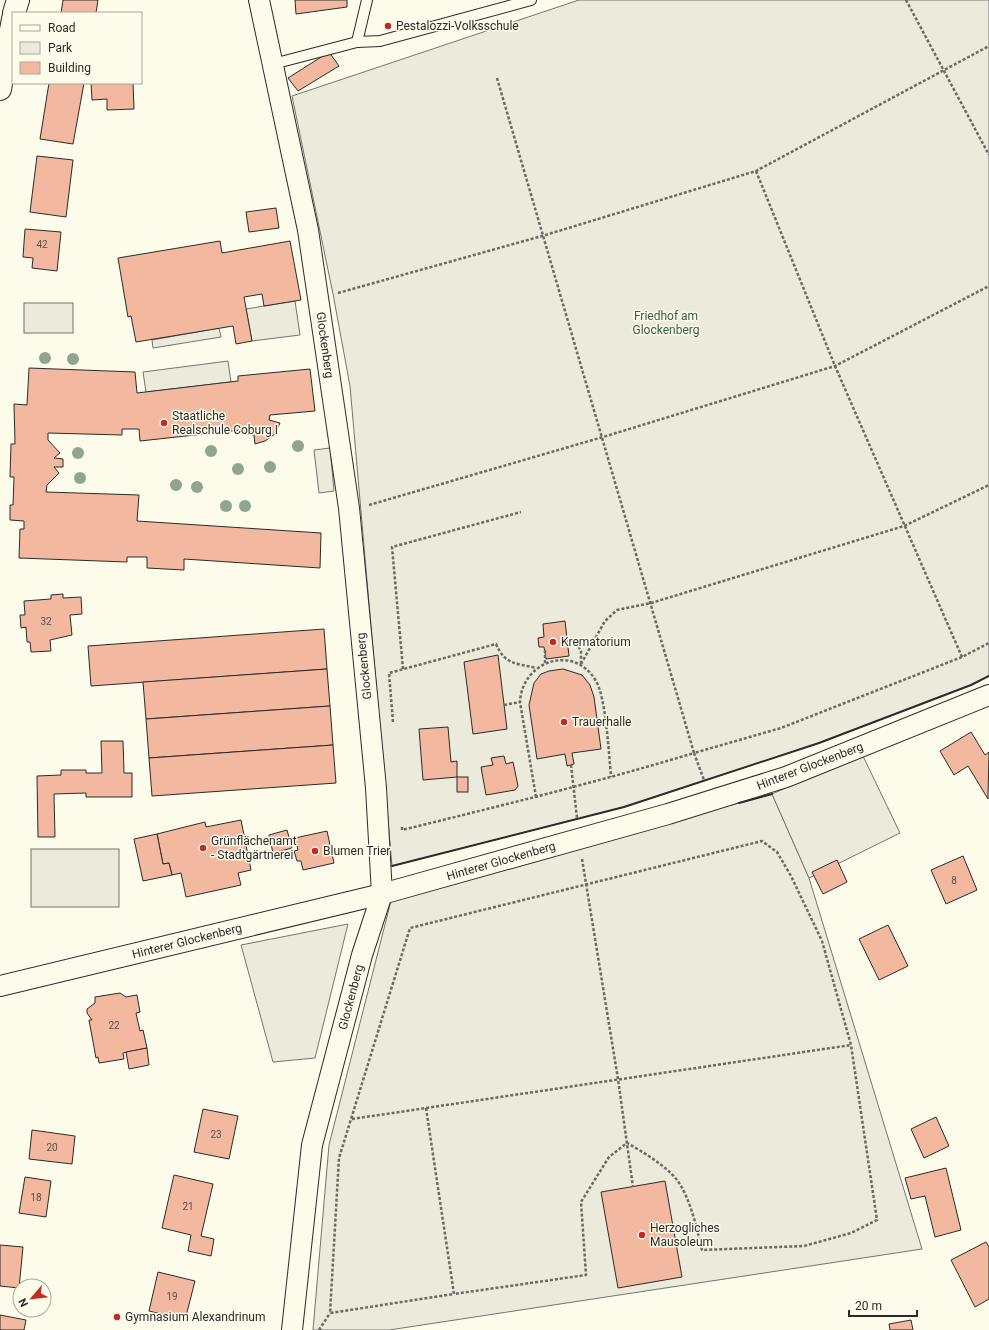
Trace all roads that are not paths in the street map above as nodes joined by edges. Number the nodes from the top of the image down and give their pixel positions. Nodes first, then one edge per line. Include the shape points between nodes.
1 (18, 0) edge
2 (259, 0) edge
3 (367, 0) edge
4 (531, 0) edge
5 (14, 12) edge
6 (12, 24) edge
7 (357, 42) junction
8 (273, 64) junction
9 (0, 89) edge
10 (989, 695) edge
11 (382, 894) junction
12 (0, 986) edge
13 (292, 1330) edge

1 - 5 street
2 - 8 street, Glockenberg
3 - 7 lane
4 - 7 lane via 380,41
6 - 9 street
7 - 8 lane
8 - 11 street, Glockenberg via 308,230 349,508 376,788
10 - 11 street, Hinterer Glockenberg via 786,777 708,802
11 - 12 street, Hinterer Glockenberg
11 - 13 street, Glockenberg via 362,954 312,1145

